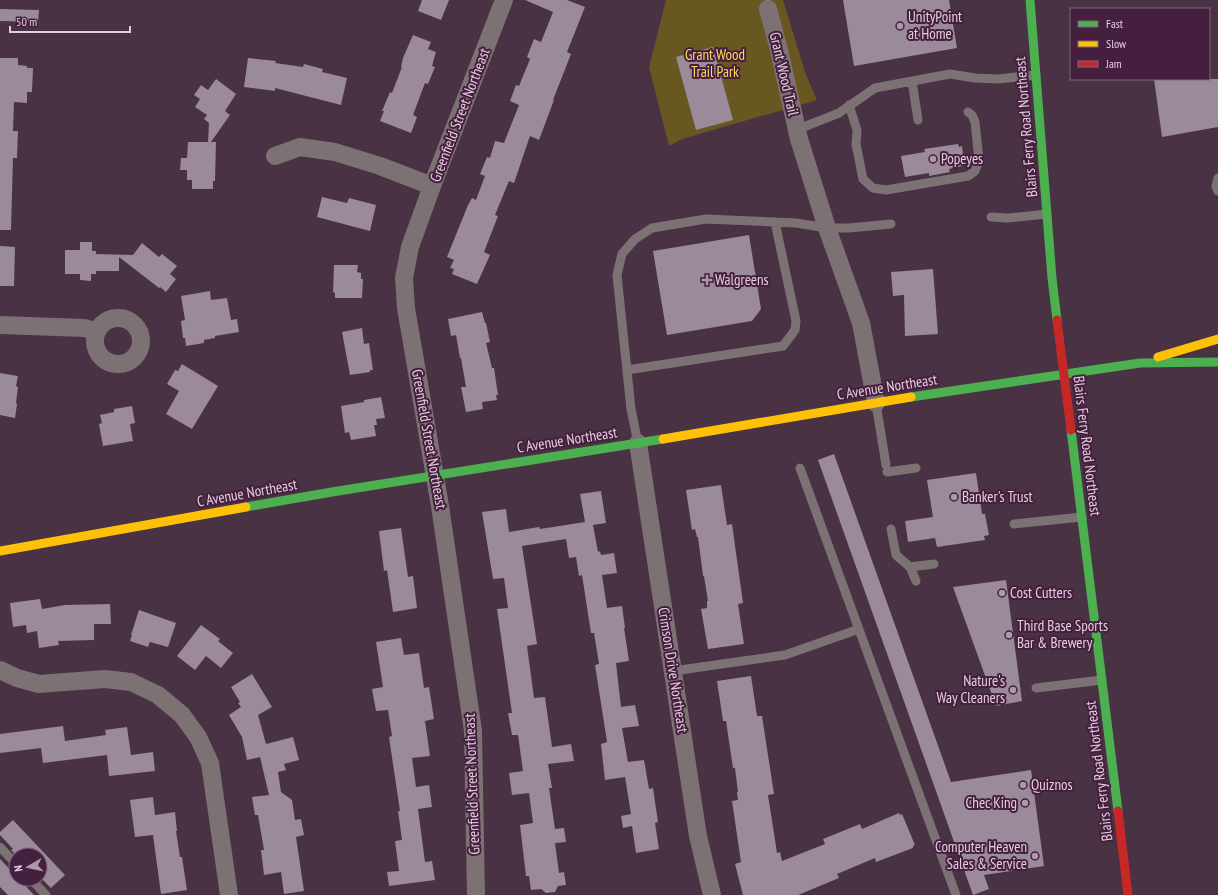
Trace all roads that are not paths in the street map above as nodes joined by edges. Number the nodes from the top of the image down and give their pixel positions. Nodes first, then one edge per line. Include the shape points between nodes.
1 (504, 0) edge
2 (1030, 0) edge
3 (768, 9) dead end
4 (1036, 76) junction
5 (912, 81) junction
6 (849, 105) junction
7 (968, 112) dead end
8 (918, 120) dead end
9 (798, 135) junction
10 (275, 156) dead end
11 (1218, 178) edge
12 (432, 186) junction
13 (1218, 191) edge
14 (1047, 214) junction
15 (991, 217) dead end
16 (775, 222) junction
17 (891, 224) dead end
18 (827, 228) junction
19 (0, 325) edge
20 (97, 332) dead end
21 (1218, 339) edge
22 (1218, 362) edge
23 (1140, 363) junction
24 (627, 370) junction
25 (1064, 374) junction
26 (876, 403) junction
27 (638, 443) junction
28 (800, 468) dead end
29 (916, 468) dead end
30 (435, 475) junction
31 (1082, 517) junction
32 (1014, 524) dead end
33 (891, 529) dead end
34 (0, 551) edge
35 (934, 564) dead end
36 (910, 567) junction
37 (916, 581) dead end
38 (859, 629) junction
39 (0, 670) edge
40 (673, 671) junction
41 (1102, 680) junction
42 (1036, 688) dead end
43 (0, 847) edge
44 (8, 856) edge
45 (38, 887) edge
46 (46, 895) edge
47 (229, 895) edge
48 (476, 895) edge
49 (712, 895) edge
50 (956, 895) edge
51 (1128, 895) edge

1 - 12 street, Greenfield Street Northeast
2 - 4 main road, Blairs Ferry Road Northeast
3 - 9 street, Grant Wood Trail
4 - 5 lane via 998,79 950,74
4 - 14 main road, Blairs Ferry Road Northeast
5 - 6 lane via 875,88
5 - 8 lane
6 - 7 lane via 861,129 856,144 863,179 873,188 886,190 968,176 975,171 979,160 975,122
6 - 9 lane
9 - 18 street, Grant Wood Trail
10 - 12 street via 300,147 335,152
11 - 13 lane
12 - 30 street, Greenfield Street Northeast via 410,247 404,278 406,308
14 - 15 lane
14 - 25 main road, Blairs Ferry Road Northeast
16 - 18 lane
16 - 24 lane via 706,219 652,228 635,239 622,254 617,275
16 - 24 lane via 796,321 795,330 783,346
17 - 18 lane
18 - 26 street, Grant Wood Trail via 861,323
19 - 20 street via 85,328
21 - 23 main road, C Avenue Northeast
22 - 23 main road, C Avenue Northeast
23 - 25 main road, C Avenue Northeast
24 - 27 lane
25 - 26 main road, C Avenue Northeast
25 - 31 main road, Blairs Ferry Road Northeast
26 - 27 main road, C Avenue Northeast
26 - 29 lane via 886,468
27 - 30 main road, C Avenue Northeast
27 - 40 street, Crimson Drive Northeast
28 - 38 lane
30 - 34 main road, C Avenue Northeast
30 - 48 street, Greenfield Street Northeast via 473,731
31 - 32 lane
31 - 41 main road, Blairs Ferry Road Northeast
33 - 36 lane via 896,555
35 - 36 lane
36 - 37 lane
38 - 40 lane via 785,655
38 - 50 lane
39 - 47 street via 39,684 105,679 132,682 158,695 182,715 198,737 210,763
40 - 49 street, Crimson Drive Northeast via 698,836
41 - 42 lane
41 - 51 main road, Blairs Ferry Road Northeast
43 - 44 lane
45 - 46 lane

